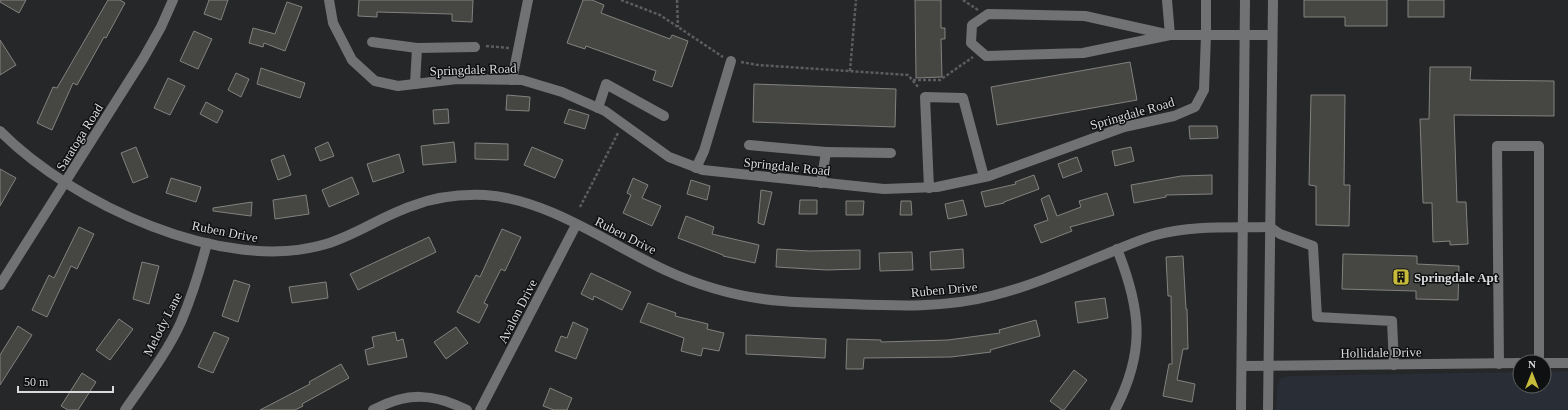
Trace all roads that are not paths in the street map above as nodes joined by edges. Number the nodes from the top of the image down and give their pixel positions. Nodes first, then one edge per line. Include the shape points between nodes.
1 (173, 0) edge
2 (328, 0) edge
3 (528, 0) edge
4 (1167, 0) edge
5 (1206, 0) edge
6 (1245, 0) edge
7 (1273, 0) edge
8 (1170, 35) junction
9 (1206, 35) junction
10 (1245, 35) junction
11 (1272, 35) junction
12 (372, 42) dead end
13 (475, 47) road end
14 (417, 48) junction
15 (731, 61) road end
16 (512, 80) junction
17 (416, 84) junction
18 (598, 108) junction
19 (664, 116) dead end
20 (0, 131) edge
21 (749, 145) dead end
22 (826, 152) junction
23 (891, 153) dead end
24 (696, 168) junction
25 (984, 177) junction
26 (66, 182) junction
27 (821, 183) junction
28 (929, 188) junction
29 (576, 225) junction
30 (1243, 228) junction
31 (1270, 228) junction
32 (207, 243) junction
33 (1117, 249) junction
34 (0, 285) edge
35 (1539, 354) edge
36 (1512, 363) edge
37 (1552, 363) edge
38 (1568, 363) edge
39 (1499, 364) junction
40 (1394, 365) junction
41 (1242, 366) junction
42 (1269, 366) junction
43 (125, 410) edge
44 (373, 410) edge
45 (467, 410) edge
46 (480, 410) edge
47 (1115, 410) edge
48 (1242, 410) edge
49 (1268, 410) edge

1 - 26 street, Saratoga Road via 143,59
2 - 17 street, Springdale Road via 333,22 352,60 375,81 398,86
3 - 16 street
4 - 8 street
5 - 9 street, Springdale Road
6 - 10 street
7 - 11 street
8 - 8 street via 1085,16 986,15 972,25 971,43 986,56 1083,53
8 - 9 street
9 - 10 street
9 - 25 street, Springdale Road via 1204,90 1195,107 1174,116 1124,127
10 - 11 street
10 - 30 street
11 - 31 street
12 - 14 street
13 - 14 street
14 - 17 street
15 - 24 street via 704,151
16 - 17 street, Springdale Road via 457,79
16 - 18 street, Springdale Road via 522,80 562,92
18 - 19 street via 606,84
18 - 24 street, Springdale Road via 669,157
20 - 26 street, Ruben Drive via 29,157
21 - 22 street
22 - 23 street
22 - 27 street
24 - 27 street, Springdale Road
25 - 28 street, Springdale Road
25 - 28 street via 963,98 925,96
26 - 32 street, Ruben Drive via 120,214 163,231
26 - 34 street, Saratoga Road
27 - 28 street, Springdale Road via 884,189
29 - 32 street, Ruben Drive via 540,207 513,199 468,195 440,198 413,205 342,239 298,250 257,252
29 - 33 street, Ruben Drive via 694,282 748,297 783,301 924,306 957,303 1019,289
29 - 46 street, Avalon Drive
30 - 31 street, Ruben Drive
30 - 33 street, Ruben Drive via 1177,231 1156,235
30 - 41 street
31 - 40 street via 1313,246 1317,317 1392,321
31 - 42 street
32 - 43 street, Melody Lane via 180,323 163,356
33 - 47 street via 1135,302 1136,349 1123,396
35 - 39 street via 1538,146 1497,146
36 - 39 street, Hollidale Drive
37 - 38 street
39 - 40 street, Hollidale Drive
40 - 42 street, Hollidale Drive
41 - 42 street, Hollidale Drive
41 - 48 street
42 - 49 street
44 - 45 street via 392,401 415,396 442,399

